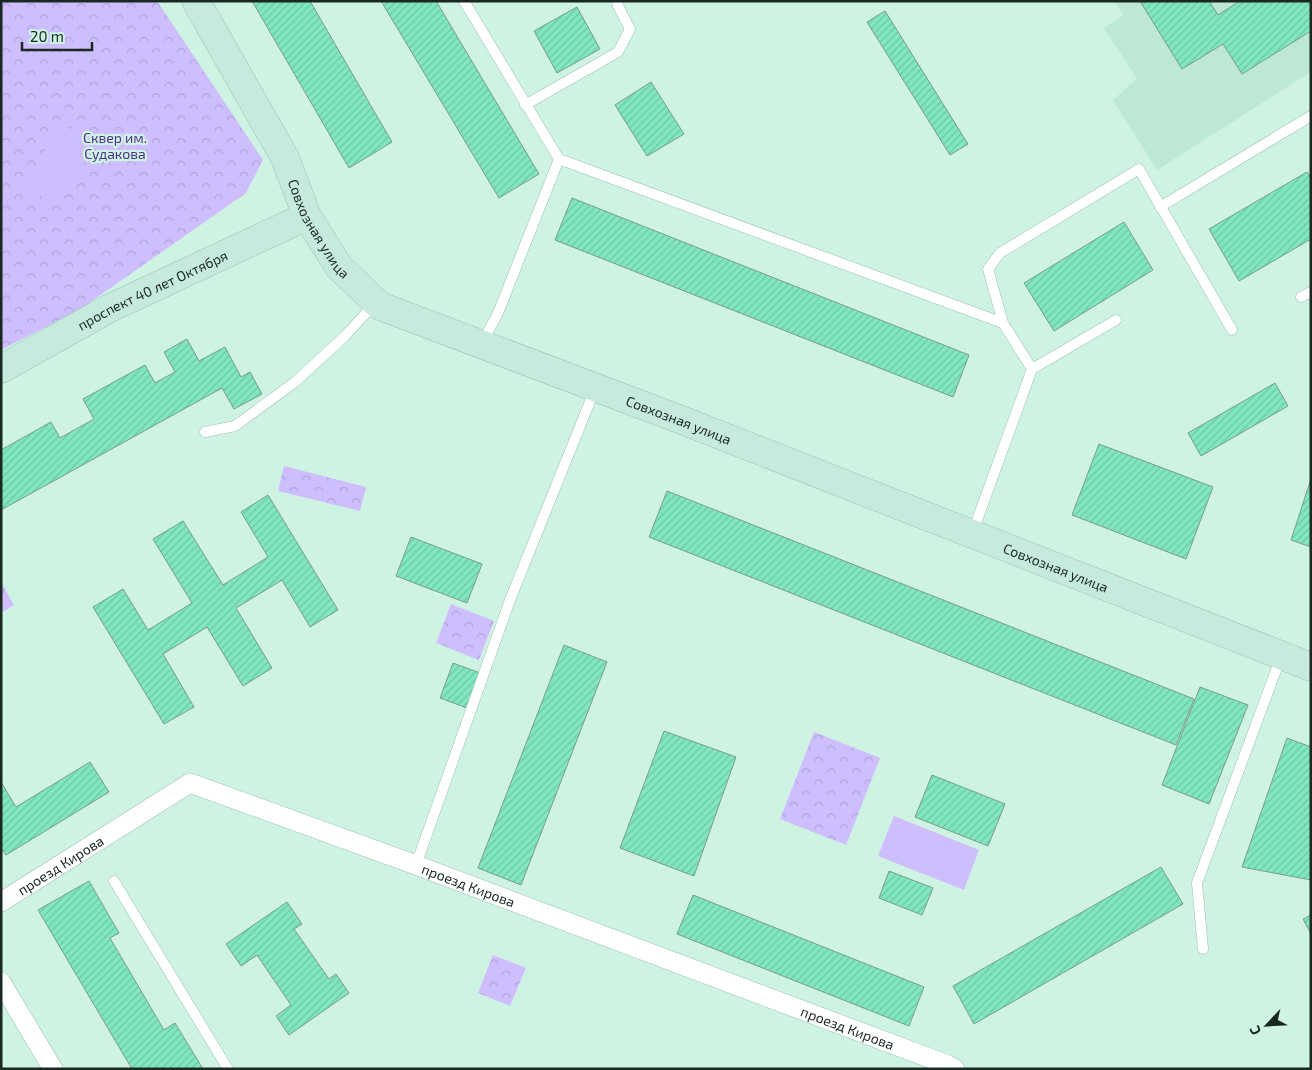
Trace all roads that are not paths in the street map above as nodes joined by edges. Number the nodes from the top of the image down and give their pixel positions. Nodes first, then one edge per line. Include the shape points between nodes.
1 (196, 1) edge
2 (464, 1) edge
3 (617, 1) edge
4 (525, 105) junction
5 (1311, 116) edge
6 (559, 160) junction
7 (1160, 207) junction
8 (307, 216) junction
9 (1311, 292) edge
10 (1301, 298) dead end
11 (380, 306) junction
12 (1116, 320) dead end
13 (1003, 323) junction
14 (1232, 330) dead end
15 (482, 344) junction
16 (1, 369) edge
17 (1032, 369) junction
18 (595, 388) junction
19 (205, 432) dead end
20 (972, 535) junction
21 (1282, 656) junction
22 (1311, 667) edge
23 (416, 865) junction
24 (114, 881) dead end
25 (1, 902) edge
26 (1203, 949) dead end
27 (1, 982) edge
28 (53, 1069) edge
29 (228, 1069) edge
30 (956, 1069) edge

1 - 8 street, Совхозная улица via 285,158
2 - 4 lane
3 - 4 lane via 630,29 618,52
4 - 6 lane
5 - 7 lane
6 - 13 lane
6 - 15 lane via 498,313
7 - 13 lane via 1139,169 1000,253 988,269
7 - 14 lane
8 - 11 street, Совхозная улица via 339,267
8 - 16 street, проспект 40 лет Октября via 110,308
9 - 10 lane
11 - 15 street, Совхозная улица
11 - 19 lane via 366,313 295,382 235,426
12 - 17 lane
13 - 17 lane
15 - 18 street, Совхозная улица
17 - 20 lane
18 - 20 street, Совхозная улица
18 - 23 lane via 510,600
20 - 21 street, Совхозная улица
21 - 22 street, Совхозная улица
21 - 26 lane via 1197,883
23 - 25 street, проезд Кирова via 190,783
23 - 30 street, проезд Кирова
24 - 29 lane
27 - 28 street

